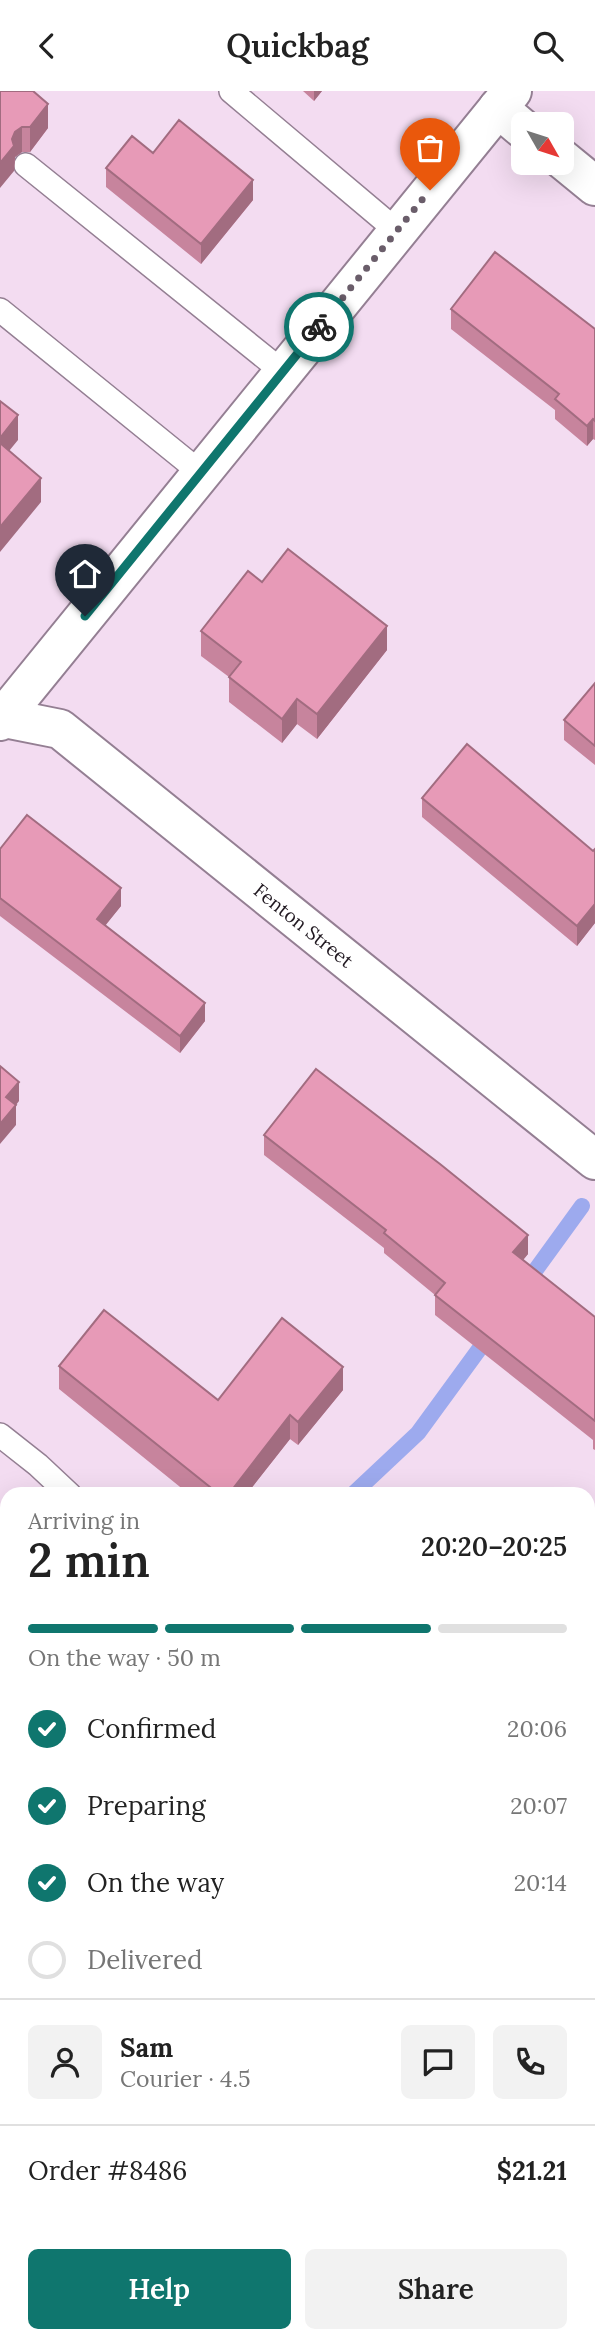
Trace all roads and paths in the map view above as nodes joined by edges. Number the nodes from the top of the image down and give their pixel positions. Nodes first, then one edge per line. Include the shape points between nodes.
1 (230, 91) edge
2 (511, 109) edge
3 (26, 165) dead end
4 (574, 169) edge
5 (595, 186) edge
6 (397, 231) junction
7 (0, 310) edge
8 (283, 372) junction
9 (201, 473) junction
10 (1, 719) edge
11 (595, 1160) edge
12 (0, 1435) edge
13 (61, 1487) edge

1 - 6 lane
2 - 6 street
3 - 8 lane
4 - 5 street
6 - 8 street
7 - 9 lane
8 - 9 street
9 - 10 street
10 - 11 street, Fenton Street via 60,729
12 - 13 lane

